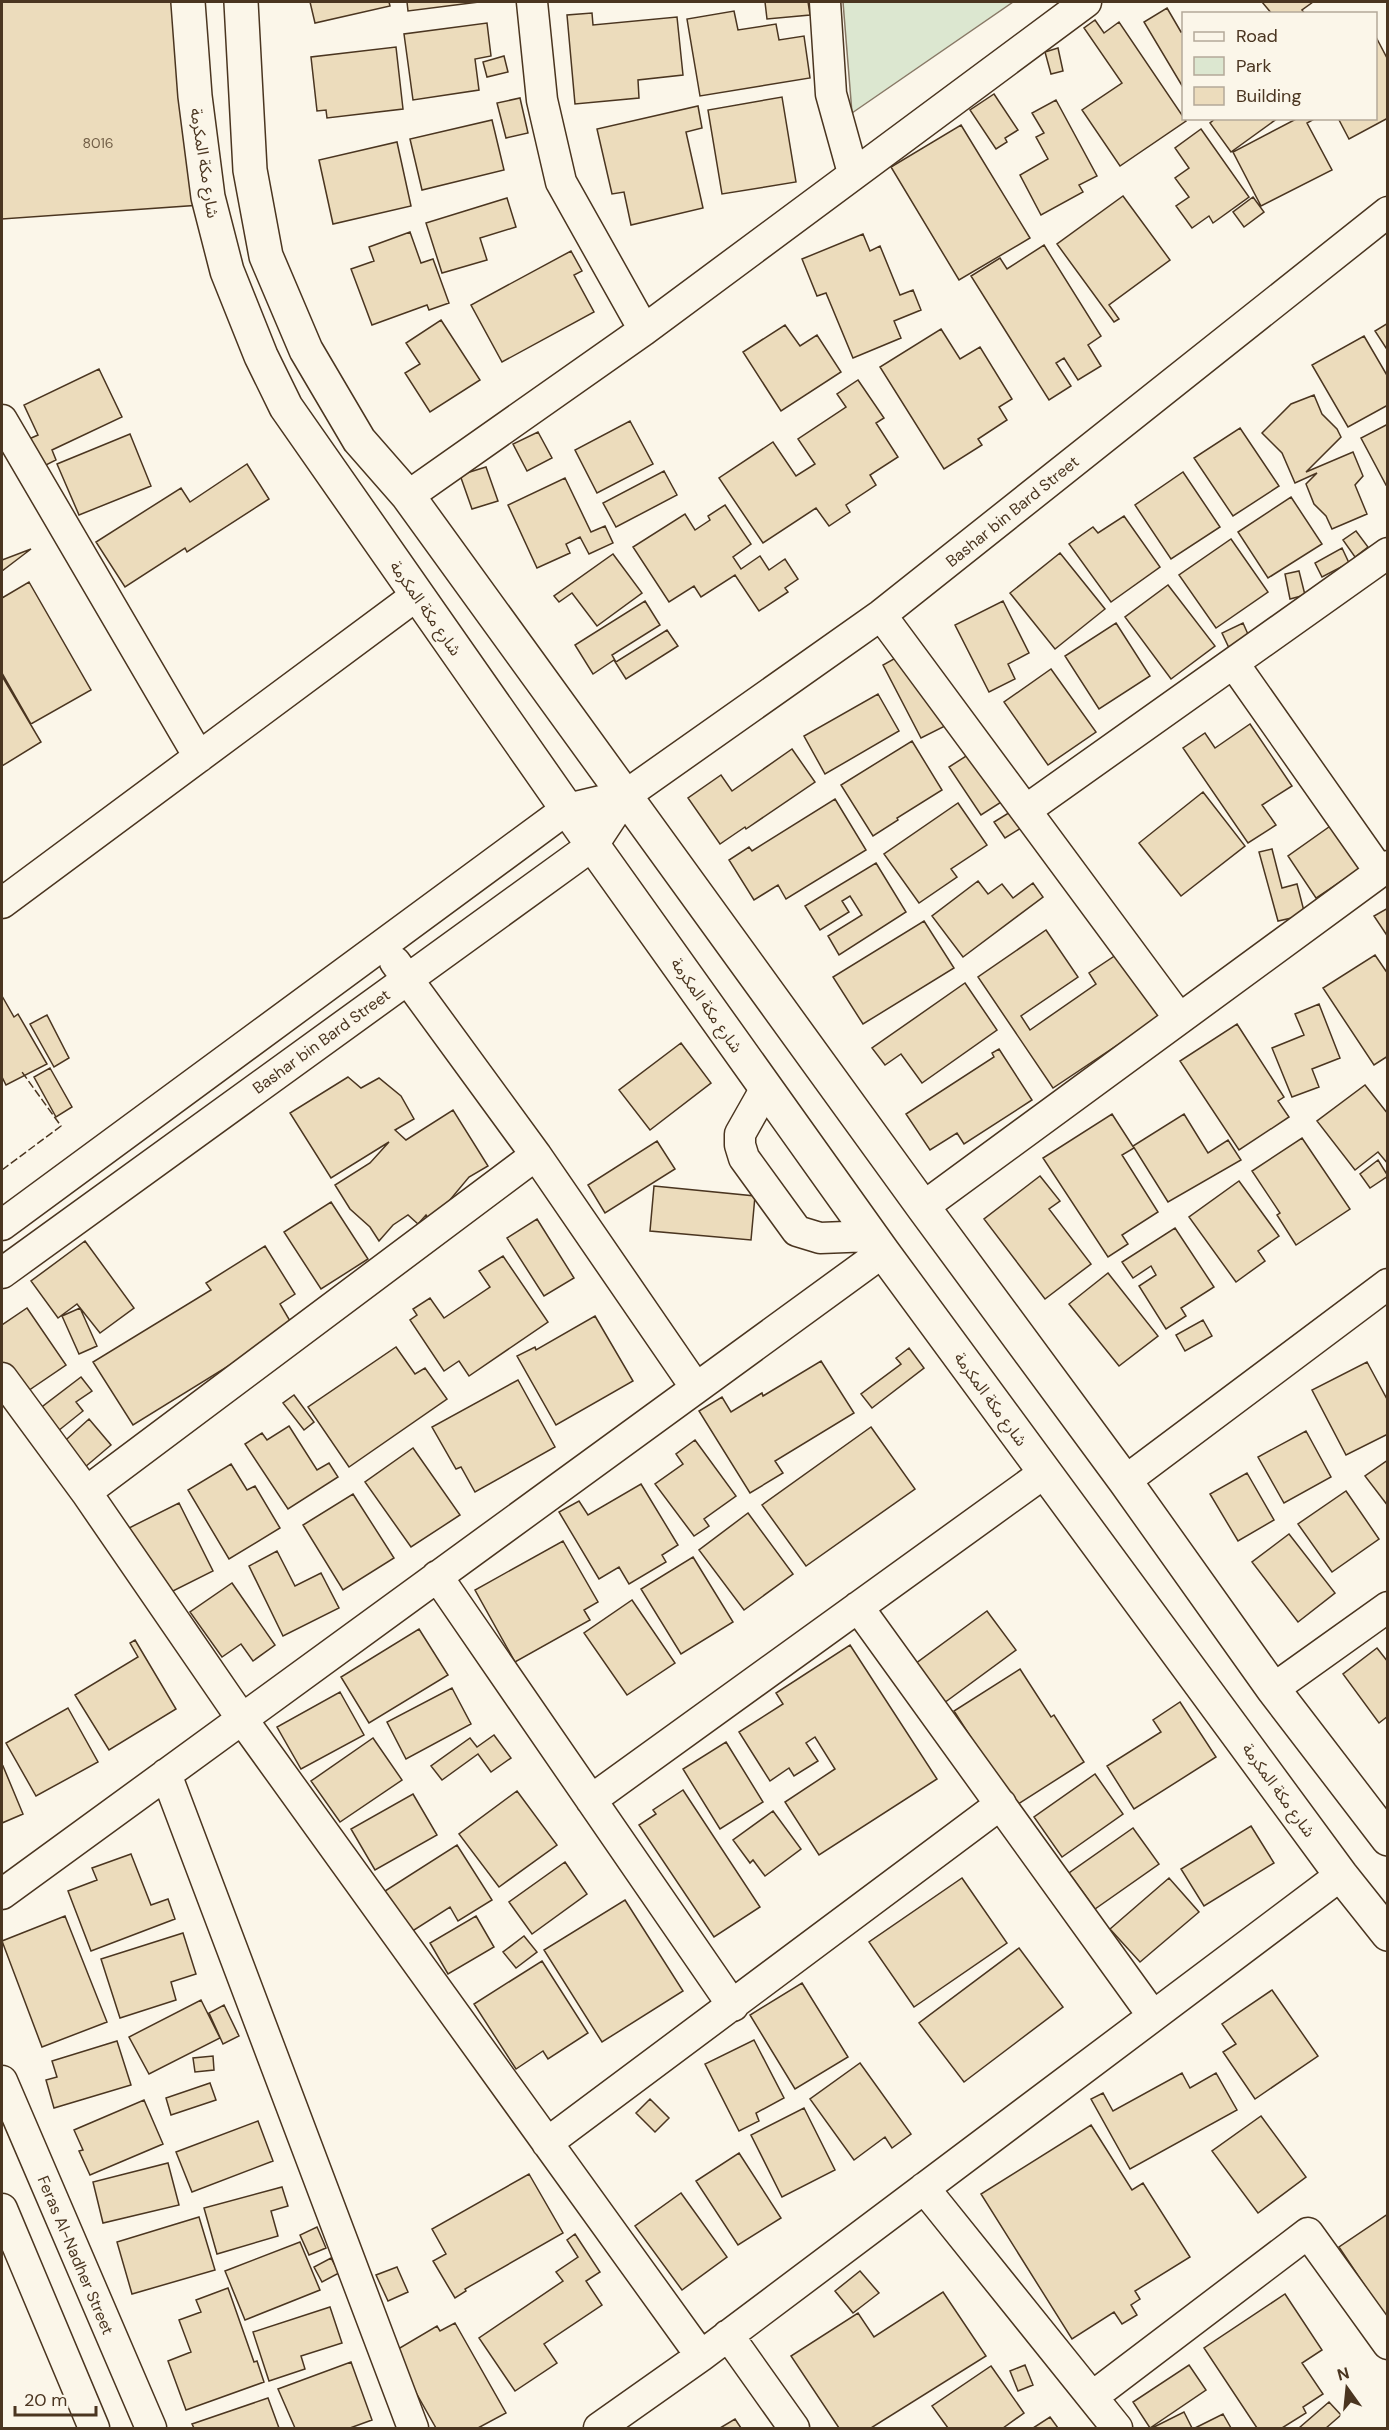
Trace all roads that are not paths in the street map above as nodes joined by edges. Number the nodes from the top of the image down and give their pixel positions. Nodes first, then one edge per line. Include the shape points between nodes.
1 (188, 2) edge
2 (241, 2) edge
3 (532, 2) edge
4 (825, 2) edge
5 (1086, 2) edge
6 (853, 173) junction
7 (1388, 212) edge
8 (644, 330) junction
9 (2, 420) edge
10 (408, 496) junction
11 (1388, 553) edge
12 (417, 595) junction
13 (881, 615) junction
14 (1234, 664) junction
15 (199, 757) junction
16 (626, 795) junction
17 (567, 809) junction
18 (1026, 810) junction
19 (593, 845) junction
20 (1384, 869) edge
21 (2, 903) edge
22 (382, 945) junction
23 (407, 978) junction
24 (1179, 1018) junction
25 (766, 1088) junction
26 (536, 1155) junction
27 (923, 1207) junction
28 (2, 1225) edge
29 (878, 1244) junction
30 (2, 1273) edge
31 (1388, 1284) edge
32 (2, 1377) edge
33 (696, 1388) junction
34 (1044, 1473) junction
35 (1125, 1481) junction
36 (86, 1492) junction
37 (437, 1576) junction
38 (858, 1607) junction
39 (1388, 1607) edge
40 (1273, 1689) junction
41 (242, 1719) junction
42 (166, 1774) junction
43 (591, 1800) junction
44 (1001, 1804) junction
45 (1388, 1839) edge
46 (1341, 1875) junction
47 (2, 1894) edge
48 (1388, 1934) edge
49 (733, 2006) junction
50 (1153, 2016) junction
51 (2, 2081) edge
52 (547, 2143) junction
53 (924, 2188) junction
54 (2, 2209) edge
55 (728, 2335) junction
56 (1388, 2344) edge
57 (701, 2356) junction
58 (1092, 2397) junction
59 (94, 2428) edge
60 (151, 2428) edge
61 (413, 2428) edge
62 (599, 2428) edge
63 (794, 2428) edge
64 (1117, 2428) edge

1 - 12 main road, شارع مكة المكرمة via 208,197 227,271 286,407
2 - 10 main road via 250,170 266,256 306,350 359,440
3 - 8 street via 542,100 561,182
4 - 6 street via 831,94
5 - 6 street
6 - 8 street
7 - 13 street, Bashar bin Bard Street
8 - 10 street
9 - 15 street
10 - 16 main road
11 - 14 street
12 - 15 street
12 - 17 main road, شارع مكة المكرمة
13 - 16 street, Bashar bin Bard Street
13 - 18 street
14 - 18 street
14 - 20 street
15 - 21 street
16 - 17 street, Bashar bin Bard Street
16 - 19 street, Bashar bin Bard Street
16 - 27 main road
17 - 19 main road, شارع مكة المكرمة
17 - 22 street, Bashar bin Bard Street
18 - 24 street
19 - 23 street, Bashar bin Bard Street
19 - 25 main road, شارع مكة المكرمة
20 - 24 street
22 - 23 street
22 - 28 street, Bashar bin Bard Street
23 - 26 street
23 - 30 street, Bashar bin Bard Street
24 - 27 street
25 - 29 main road, شارع مكة المكرمة
25 - 29 street via 740,1134 744,1158 797,1231 820,1238
26 - 33 street
26 - 36 street
27 - 35 main road
29 - 33 street
29 - 34 main road, شارع مكة المكرمة
31 - 35 street
32 - 36 street
33 - 37 street
34 - 38 street
34 - 46 main road, شارع مكة المكرمة
35 - 40 main road
36 - 41 street
37 - 41 street
37 - 43 street
38 - 43 street
38 - 44 street
39 - 40 street
40 - 45 main road
41 - 42 street
41 - 52 street
42 - 47 street
42 - 61 street
43 - 49 street
44 - 49 street
44 - 50 street
46 - 48 main road, شارع مكة المكرمة
46 - 50 street
49 - 52 street
50 - 53 street
51 - 60 street, Feras Al-Nadher Street
52 - 57 street
53 - 55 street
53 - 58 street
54 - 59 street
55 - 57 street
55 - 63 street
56 - 58 street via 1308,2233
57 - 62 street
58 - 64 street

